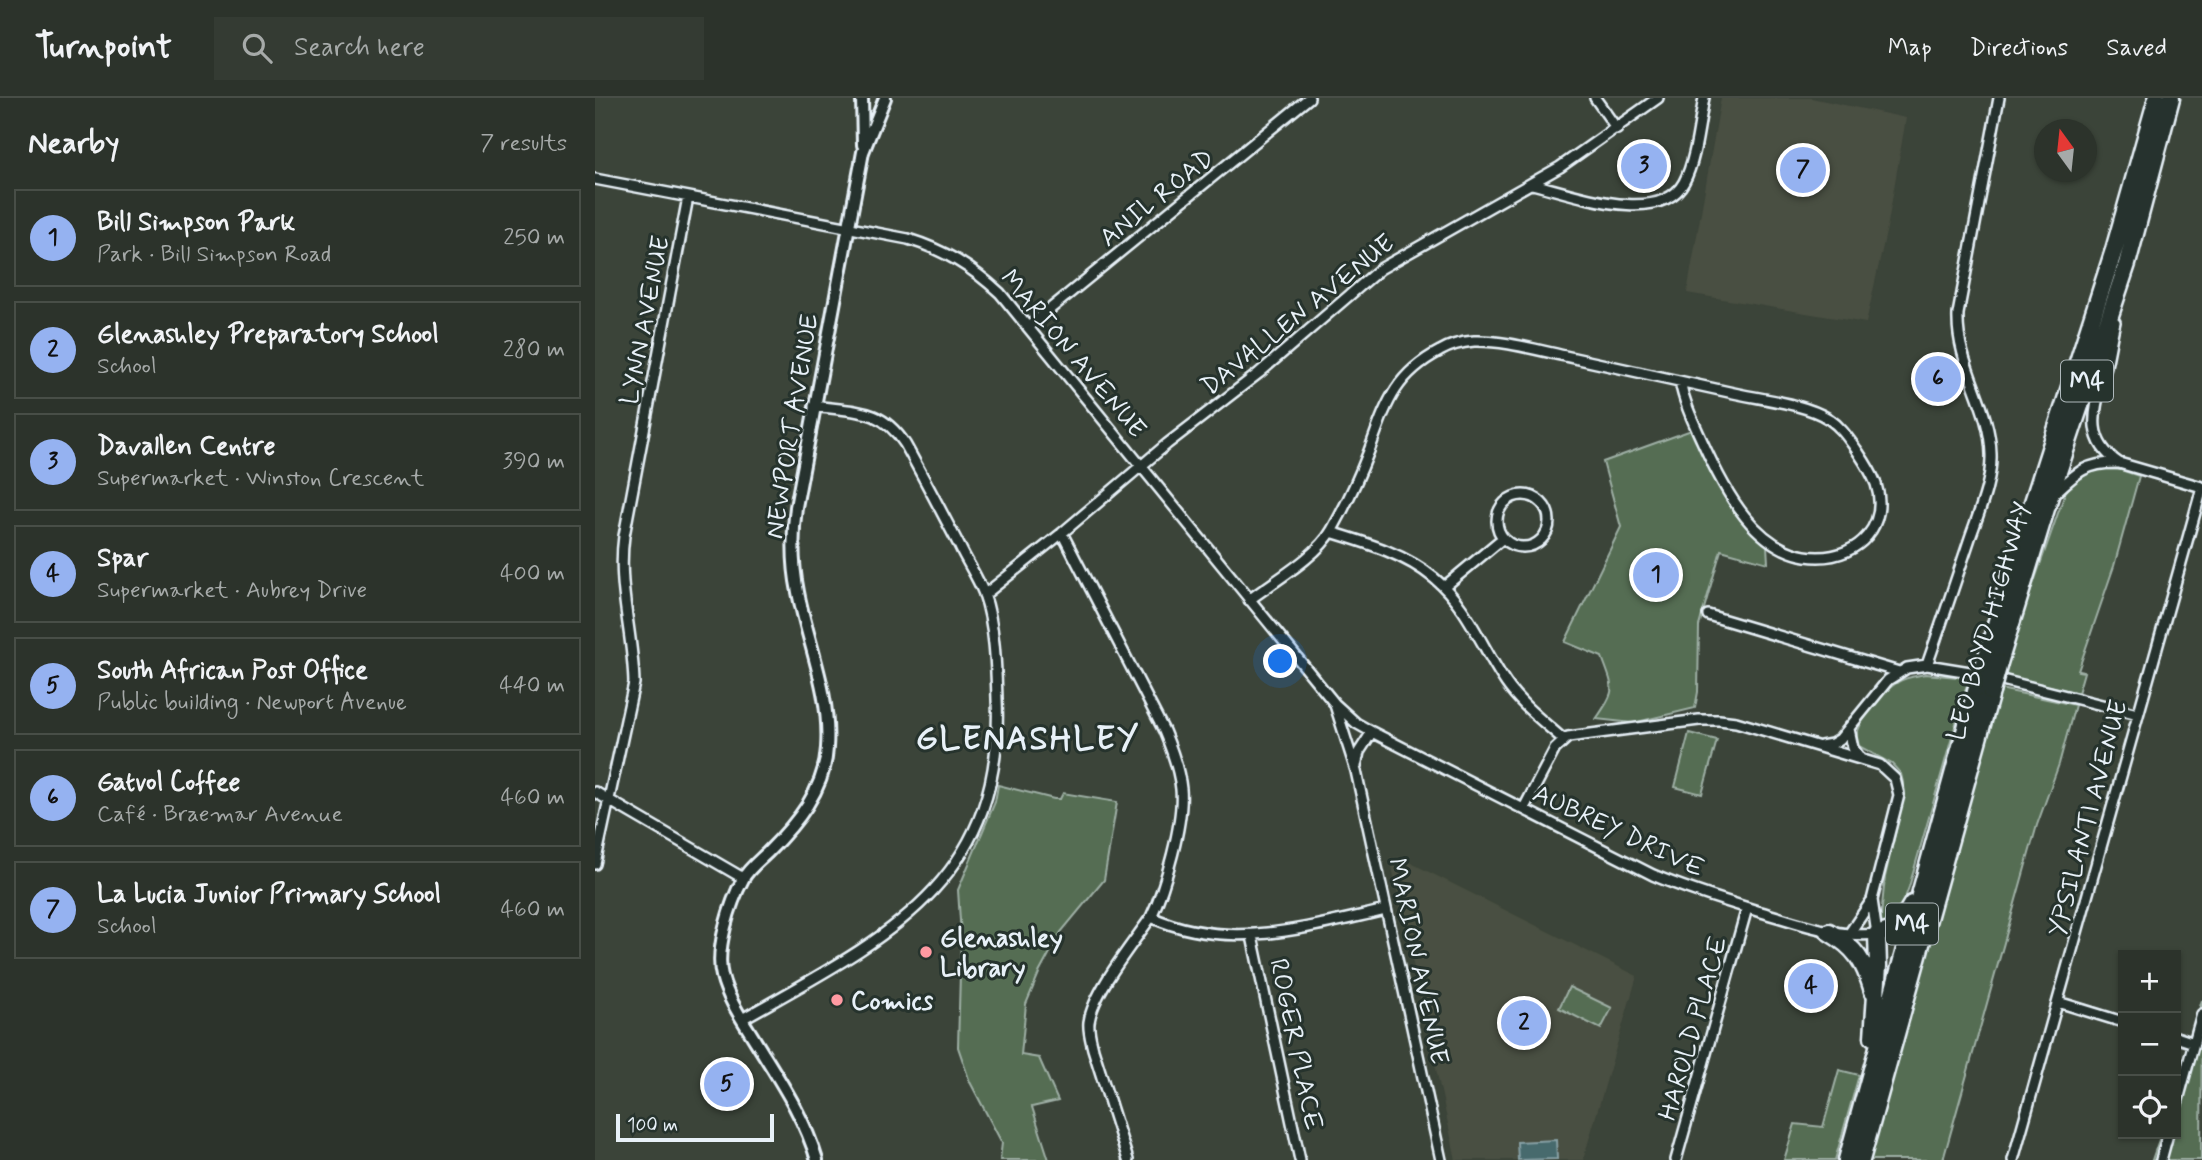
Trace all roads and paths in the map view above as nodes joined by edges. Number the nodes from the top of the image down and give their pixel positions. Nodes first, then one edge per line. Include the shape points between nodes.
1 (862, 98) edge
2 (885, 98) edge
3 (1309, 98) edge
4 (1595, 98) edge
5 (1658, 98) edge
6 (1999, 98) edge
7 (2157, 98) edge
8 (2171, 98) edge
9 (1702, 100) edge
10 (1617, 128) junction
11 (863, 152) junction
12 (595, 180) edge
13 (1532, 184) junction
14 (688, 197) junction
15 (848, 228) junction
16 (2127, 264) junction
17 (1028, 327) junction
18 (1681, 381) junction
19 (814, 406) junction
20 (2119, 463) junction
21 (1142, 467) junction
22 (2202, 487) edge
23 (2049, 499) junction
24 (1331, 532) junction
25 (1062, 533) junction
26 (1503, 538) junction
27 (1444, 587) junction
28 (984, 594) junction
29 (1249, 600) junction
30 (1708, 615) dead end
31 (1993, 660) junction
32 (1927, 665) junction
33 (1899, 672) junction
34 (1984, 690) junction
35 (1335, 704) junction
36 (2138, 714) junction
37 (1356, 723) joint
38 (1849, 729) junction
39 (1372, 732) junction
40 (1564, 740) junction
41 (1819, 746) junction
42 (1861, 759) junction
43 (1356, 771) junction
44 (595, 792) edge
45 (608, 801) junction
46 (1524, 808) junction
47 (595, 864) edge
48 (743, 878) junction
49 (1922, 886) junction
50 (1872, 901) junction
51 (1747, 908) junction
52 (1386, 910) junction
53 (1151, 917) junction
54 (1829, 932) junction
55 (1849, 934) junction
56 (1877, 934) junction
57 (1252, 936) junction
58 (2058, 1002) junction
59 (2202, 1014) edge
60 (743, 1019) junction
61 (2118, 1020) edge
62 (1875, 1021) junction
63 (2181, 1039) edge
64 (2194, 1043) junction
65 (2181, 1089) edge
66 (1864, 1101) junction
67 (2167, 1139) edge
68 (817, 1160) edge
69 (1128, 1160) edge
70 (1300, 1160) edge
71 (1441, 1160) edge
72 (1676, 1160) edge
73 (1847, 1160) edge
74 (1861, 1160) edge
75 (2013, 1160) edge
76 (2161, 1160) edge

1 - 11 street
2 - 11 street
3 - 17 street, ANIL ROAD
4 - 10 street
5 - 10 street, DAVALLEN AVENUE
6 - 32 street via 1957,329 1989,440 1990,468
7 - 31 highway, LEO BOYD HIGHWAY / M4 via 2114,250 2016,555
8 - 16 highway, LEO BOYD HIGHWAY / M4
9 - 13 street via 1689,173 1680,189 1665,200 1628,205
10 - 13 street, DAVALLEN AVENUE
11 - 15 street, NEWPORT AVENUE
12 - 14 street, MARION AVENUE
13 - 21 street, DAVALLEN AVENUE via 1380,269
14 - 15 street, MARION AVENUE
14 - 45 street, LYNN AVENUE via 624,536 621,567 634,683
15 - 17 street, MARION AVENUE via 937,248 982,276
15 - 19 street, NEWPORT AVENUE
16 - 20 street via 2095,411 2099,444
16 - 23 highway, LEO BOYD HIGHWAY / M4
17 - 21 street, MARION AVENUE
18 - 18 street via 1812,411 1838,425 1877,486 1876,524 1864,541 1844,552 1817,557 1787,549 1756,529 1713,467 1686,405
18 - 24 street via 1510,345 1474,341 1445,348 1407,374 1388,399
19 - 28 street via 872,415 894,428
19 - 48 street, NEWPORT AVENUE via 792,542 798,593 825,701 827,752 811,799 792,828
20 - 22 street
20 - 23 street via 2085,467
21 - 25 street, DAVALLEN AVENUE
21 - 29 street, MARION AVENUE
22 - 36 street, YPSILANTI AVENUE
23 - 31 highway, LEO BOYD HIGHWAY / M4
24 - 27 street via 1400,557
24 - 29 street via 1316,549
25 - 28 street, DAVALLEN AVENUE
25 - 53 street via 1175,758 1181,790 1179,823
26 - 26 street via 1497,519 1506,501 1525,495 1543,504 1549,523 1540,541 1521,547
26 - 27 street
27 - 40 street via 1467,615 1509,687
28 - 60 street via 995,663 997,749 989,793 956,863 895,928
29 - 35 street, MARION AVENUE
30 - 33 street
31 - 34 highway, LEO BOYD HIGHWAY / M4, bridge
32 - 33 street
32 - 36 street
33 - 38 street via 1881,687
34 - 49 highway, LEO BOYD HIGHWAY / M4
34 - 74 highway, LEO BOYD HIGHWAY / M4
35 - 37 street, MARION AVENUE
35 - 43 street, MARION AVENUE
36 - 58 street, YPSILANTI AVENUE
37 - 39 street, AUBREY DRIVE
38 - 41 street via 1836,742
38 - 42 street
39 - 43 street via 1359,752
39 - 46 street, AUBREY DRIVE
40 - 41 street via 1719,720
40 - 46 street via 1555,748
41 - 42 street
42 - 50 street via 1886,768 1899,794
43 - 52 street, MARION AVENUE
44 - 45 street
45 - 47 street, LYNN AVENUE
45 - 48 street
46 - 51 street, AUBREY DRIVE via 1671,882
48 - 60 street, NEWPORT AVENUE via 724,928 720,955 722,976
49 - 56 highway via 1899,926
49 - 66 highway, LEO BOYD HIGHWAY / M4
50 - 55 street
50 - 56 street
51 - 54 street, AUBREY DRIVE
51 - 72 street, HAROLD PLACE
52 - 57 street
52 - 71 street, MARION AVENUE
53 - 57 street via 1188,929
53 - 69 street via 1096,1000 1089,1021 1093,1049
54 - 55 street, AUBREY DRIVE
54 - 62 highway via 1847,943 1864,964 1873,991
55 - 56 street, AUBREY DRIVE
56 - 62 highway
57 - 70 street, ROGER PLACE
58 - 61 street
58 - 75 street, YPSILANTI AVENUE
59 - 64 street
60 - 68 street, NEWPORT AVENUE via 797,1107
62 - 66 highway
63 - 64 street
64 - 65 street
66 - 73 highway, LEO BOYD HIGHWAY / M4
67 - 76 street

